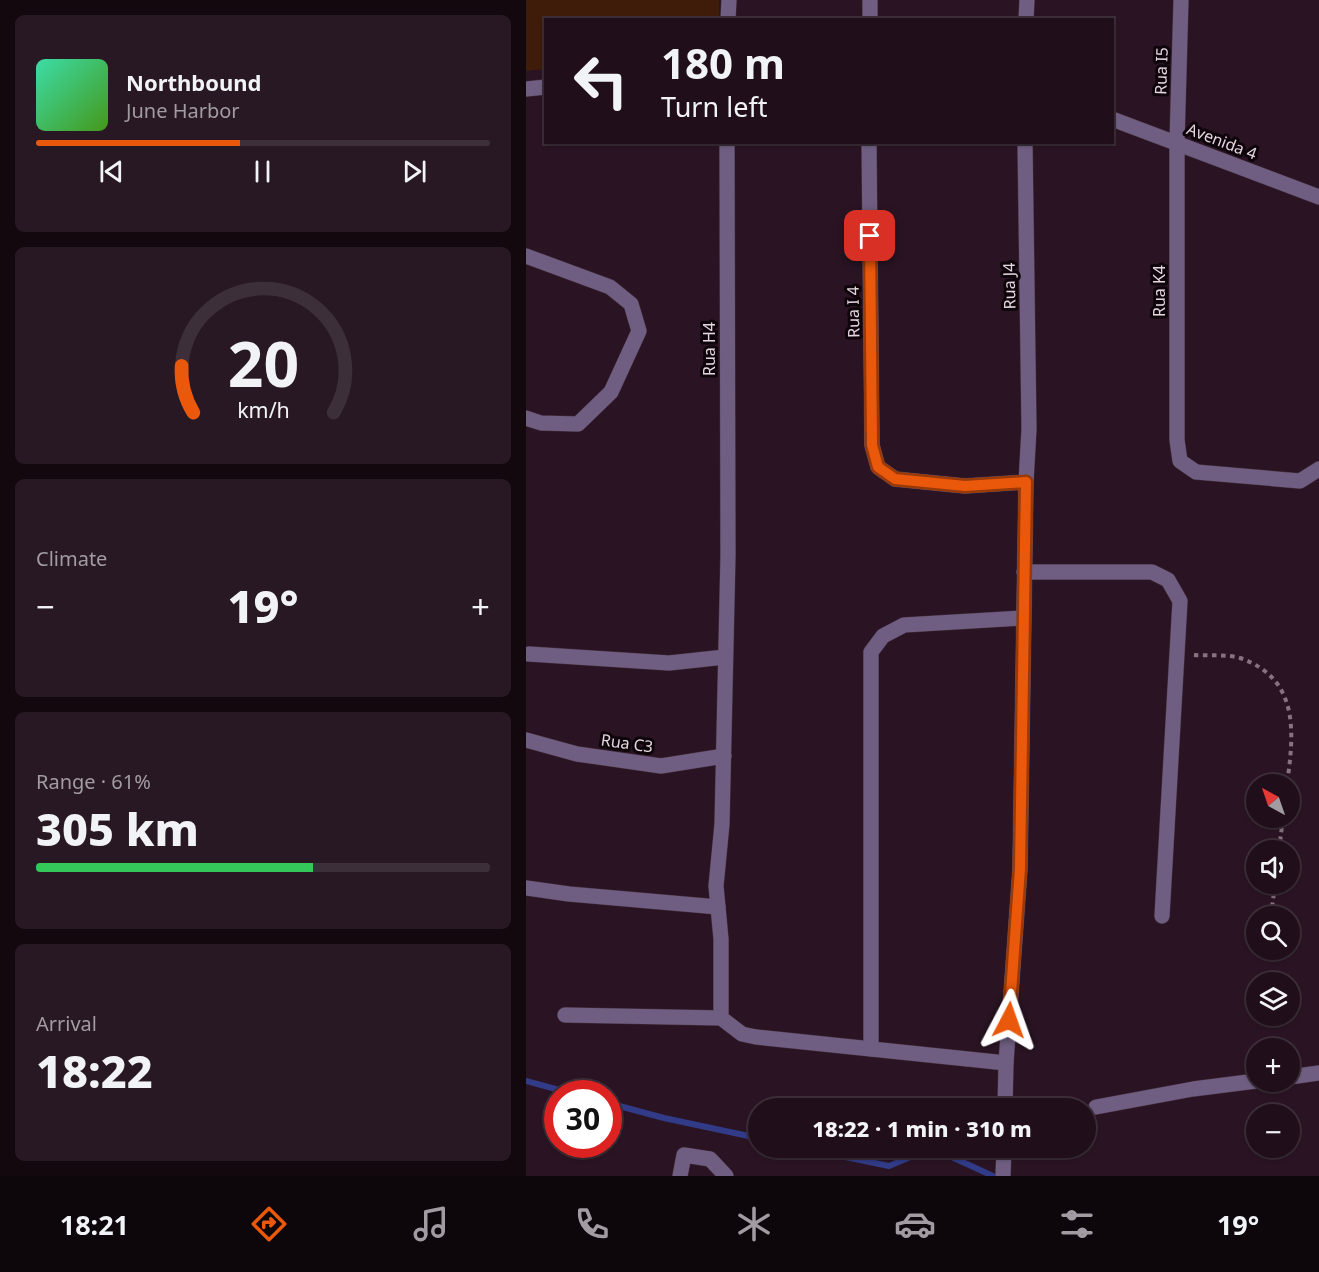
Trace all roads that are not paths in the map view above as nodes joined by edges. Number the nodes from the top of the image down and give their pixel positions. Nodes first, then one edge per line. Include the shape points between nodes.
1 (729, 0) edge
2 (870, 0) edge
3 (1027, 0) edge
4 (1181, 0) edge
5 (728, 18) edge
6 (870, 18) edge
7 (1026, 18) edge
8 (544, 87) edge
9 (526, 89) edge
10 (1114, 120) edge
11 (1177, 142) junction
12 (727, 144) edge
13 (869, 144) edge
14 (1025, 144) edge
15 (1318, 197) edge
16 (526, 256) edge
17 (526, 418) edge
18 (1318, 469) edge
19 (1026, 482) junction
20 (1024, 572) junction
21 (1024, 618) junction
22 (529, 654) dead end
23 (725, 657) junction
24 (526, 740) edge
25 (724, 756) junction
26 (526, 888) edge
27 (718, 907) junction
28 (1162, 916) dead end
29 (565, 1015) dead end
30 (721, 1018) junction
31 (871, 1049) junction
32 (1006, 1063) junction
33 (1318, 1073) edge
34 (1300, 1076) edge
35 (1246, 1082) edge
36 (1005, 1098) edge
37 (1096, 1107) dead end
38 (680, 1176) edge
39 (726, 1176) edge

1 - 5 street
2 - 6 street
3 - 7 street
4 - 11 street, Rua I5
8 - 9 street
10 - 11 street, Avenida 4
11 - 15 street, Avenida 4
11 - 18 street, Rua K4 via 1180,461 1196,472 1300,481
12 - 23 street, Rua H4
13 - 19 street, Rua I 4 via 872,445 878,467 895,479 965,486
14 - 19 street, Rua J4 via 1029,429
16 - 17 street via 610,288 631,304 639,331 611,392 578,424 541,423
19 - 20 street, Rua J4
20 - 21 street, Rua J4
20 - 28 street via 1152,573 1168,580 1180,601
21 - 31 street via 904,625 883,636 871,652
21 - 32 street, Rua J4 via 1020,869
22 - 23 street via 669,663
23 - 25 street, Rua H4
24 - 25 street, Rua C3 via 577,754 661,766
25 - 27 street, Rua H4
26 - 27 street
27 - 30 street, Rua H4
29 - 30 street
30 - 31 street via 742,1034 756,1037
31 - 32 street
32 - 36 street, Rua J4
33 - 34 street
35 - 37 street
38 - 39 street via 684,1155 710,1159

